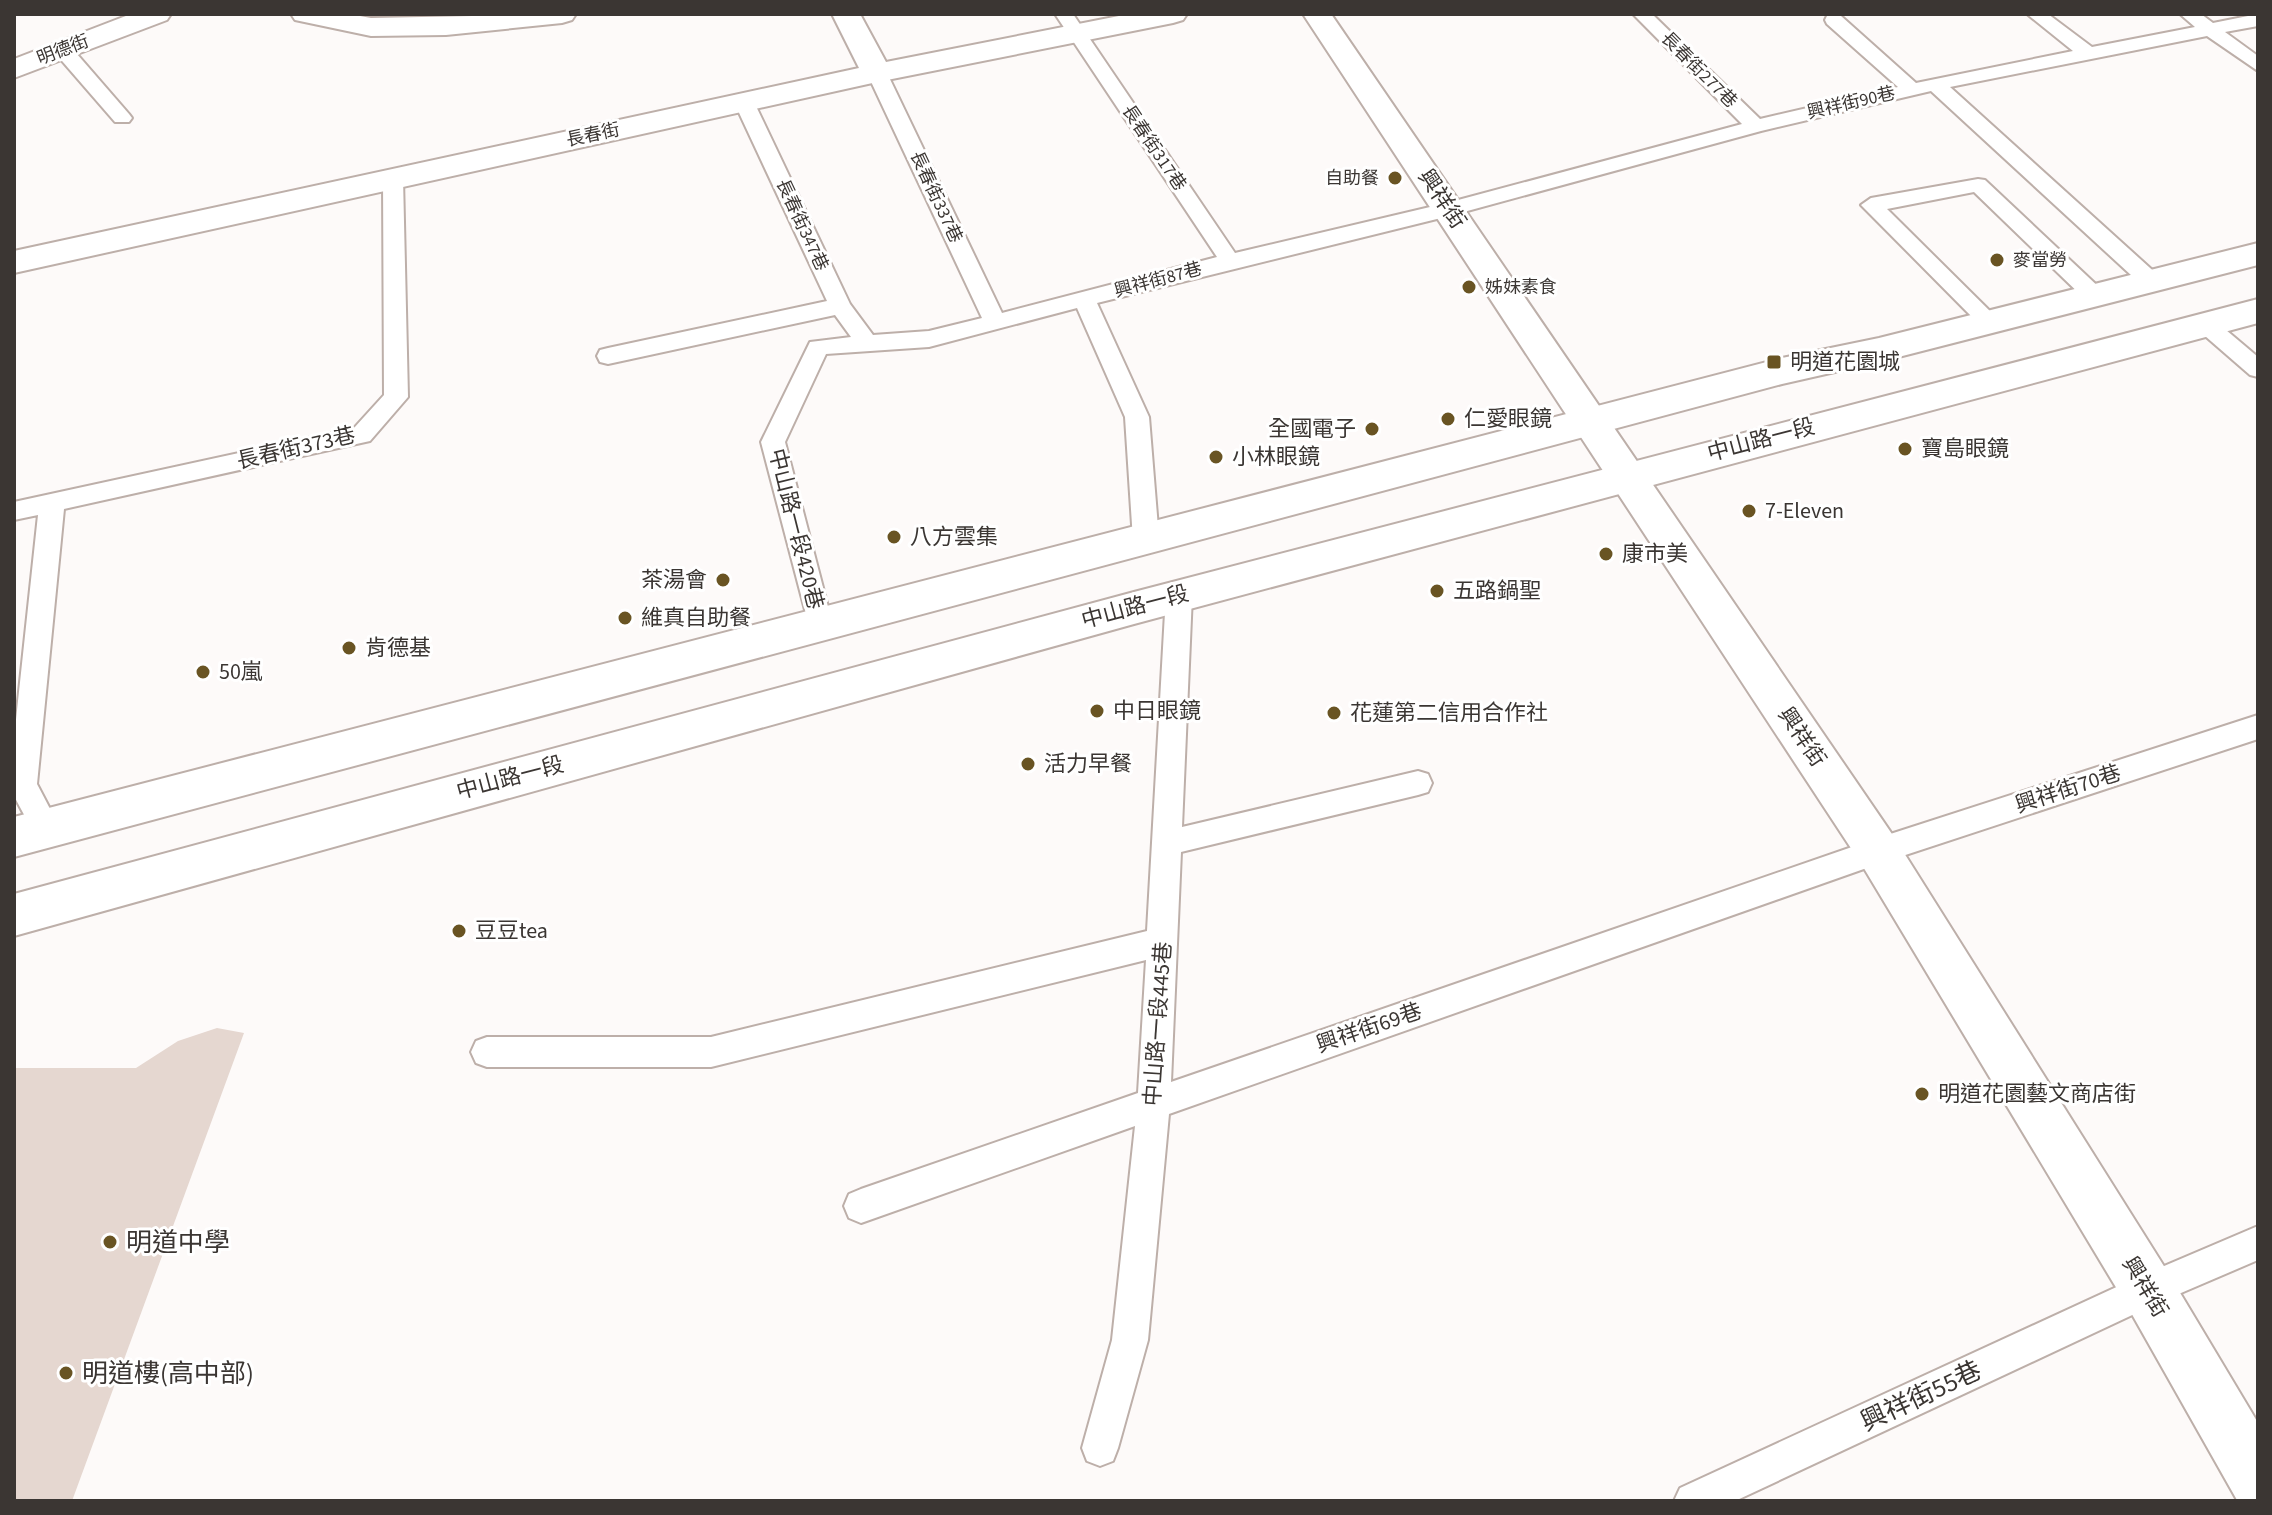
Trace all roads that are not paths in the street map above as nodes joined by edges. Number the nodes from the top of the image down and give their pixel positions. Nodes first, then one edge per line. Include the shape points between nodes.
1 (157, 14) edge
2 (305, 14) edge
3 (562, 14) edge
4 (846, 14) edge
5 (1173, 14) edge
6 (1317, 14) edge
7 (1642, 14) edge
8 (2036, 14) edge
9 (2189, 14) edge
10 (1834, 20) dead end
11 (2258, 20) edge
12 (1072, 24) edge
13 (2210, 30) junction
14 (63, 50) junction
15 (2090, 55) junction
16 (2258, 65) edge
17 (14, 69) edge
18 (877, 73) junction
19 (1935, 84) junction
20 (1912, 89) junction
21 (744, 102) junction
22 (122, 118) dead end
23 (1756, 126) junction
24 (393, 178) junction
25 (1449, 209) junction
26 (2258, 254) edge
27 (1230, 261) junction
28 (14, 262) edge
29 (2152, 282) junction
30 (2095, 296) junction
31 (1084, 299) junction
32 (840, 306) junction
33 (2258, 311) edge
34 (995, 321) junction
35 (1990, 322) junction
36 (2205, 324) junction
37 (867, 343) junction
38 (608, 356) dead end
39 (2258, 369) edge
40 (1592, 422) junction
41 (1629, 476) junction
42 (52, 503) junction
43 (14, 511) edge
44 (1146, 540) junction
45 (1179, 595) junction
46 (820, 626) junction
47 (2258, 727) edge
48 (1418, 783) dead end
49 (30, 832) edge
50 (1167, 843) junction
51 (1878, 851) junction
52 (14, 915) edge
53 (1164, 941) junction
54 (487, 1052) dead end
55 (1154, 1103) junction
56 (861, 1206) dead end
57 (2258, 1243) edge
58 (2148, 1290) junction
59 (1100, 1448) dead end
60 (2258, 1479) edge
61 (1693, 1501) edge

1 - 14 main road, 明德街
2 - 3 main road via 371,27 446,26
4 - 18 main road
5 - 12 main road, 長春街
6 - 25 main road, 興祥街
7 - 23 lane, 長春街277巷
8 - 15 lane
9 - 13 lane
10 - 20 lane
11 - 13 lane, 興祥街90巷
12 - 18 main road, 長春街
12 - 27 lane, 長春街317巷
13 - 15 lane, 興祥街90巷
13 - 16 lane
14 - 17 main road, 明德街
14 - 22 lane
15 - 19 lane, 興祥街90巷
18 - 21 main road, 長春街
18 - 34 lane, 長春街337巷
19 - 20 lane, 興祥街90巷
19 - 29 lane
20 - 23 lane, 興祥街90巷
21 - 24 main road, 長春街
21 - 32 lane, 長春街347巷
23 - 25 lane, 興祥街90巷
24 - 28 main road, 長春街
24 - 42 lane, 長春街373巷 via 396,397 362,435
25 - 27 lane, 興祥街87巷
25 - 40 main road, 興祥街
26 - 29 main road
27 - 31 lane, 興祥街87巷
29 - 30 main road
30 - 35 main road
30 - 35 lane via 1978,185 1871,205
31 - 34 lane, 興祥街87巷
31 - 44 lane via 1137,417
32 - 37 lane, 長春街347巷
32 - 38 lane
33 - 36 main road, 中山路一段
34 - 37 lane, 興祥街87巷 via 929,339
35 - 40 main road
36 - 39 lane
36 - 41 main road, 中山路一段
37 - 46 lane, 中山路一段420巷 via 818,347 773,442
40 - 41 main road, 興祥街
40 - 44 main road
41 - 45 main road, 中山路一段
41 - 51 main road, 興祥街
42 - 43 lane, 長春街373巷
42 - 49 lane via 23,785
44 - 46 main road
45 - 50 lane, 中山路一段445巷
45 - 52 main road, 中山路一段
46 - 49 main road
47 - 51 lane, 興祥街70巷
48 - 50 lane
50 - 53 lane, 中山路一段445巷
51 - 55 lane, 興祥街69巷
51 - 58 main road, 興祥街
53 - 54 lane via 711,1052
53 - 55 lane, 中山路一段445巷
55 - 56 lane, 興祥街69巷
55 - 59 lane, 中山路一段445巷 via 1130,1340
57 - 58 lane, 興祥街55巷
58 - 60 main road, 興祥街
58 - 61 lane, 興祥街55巷

